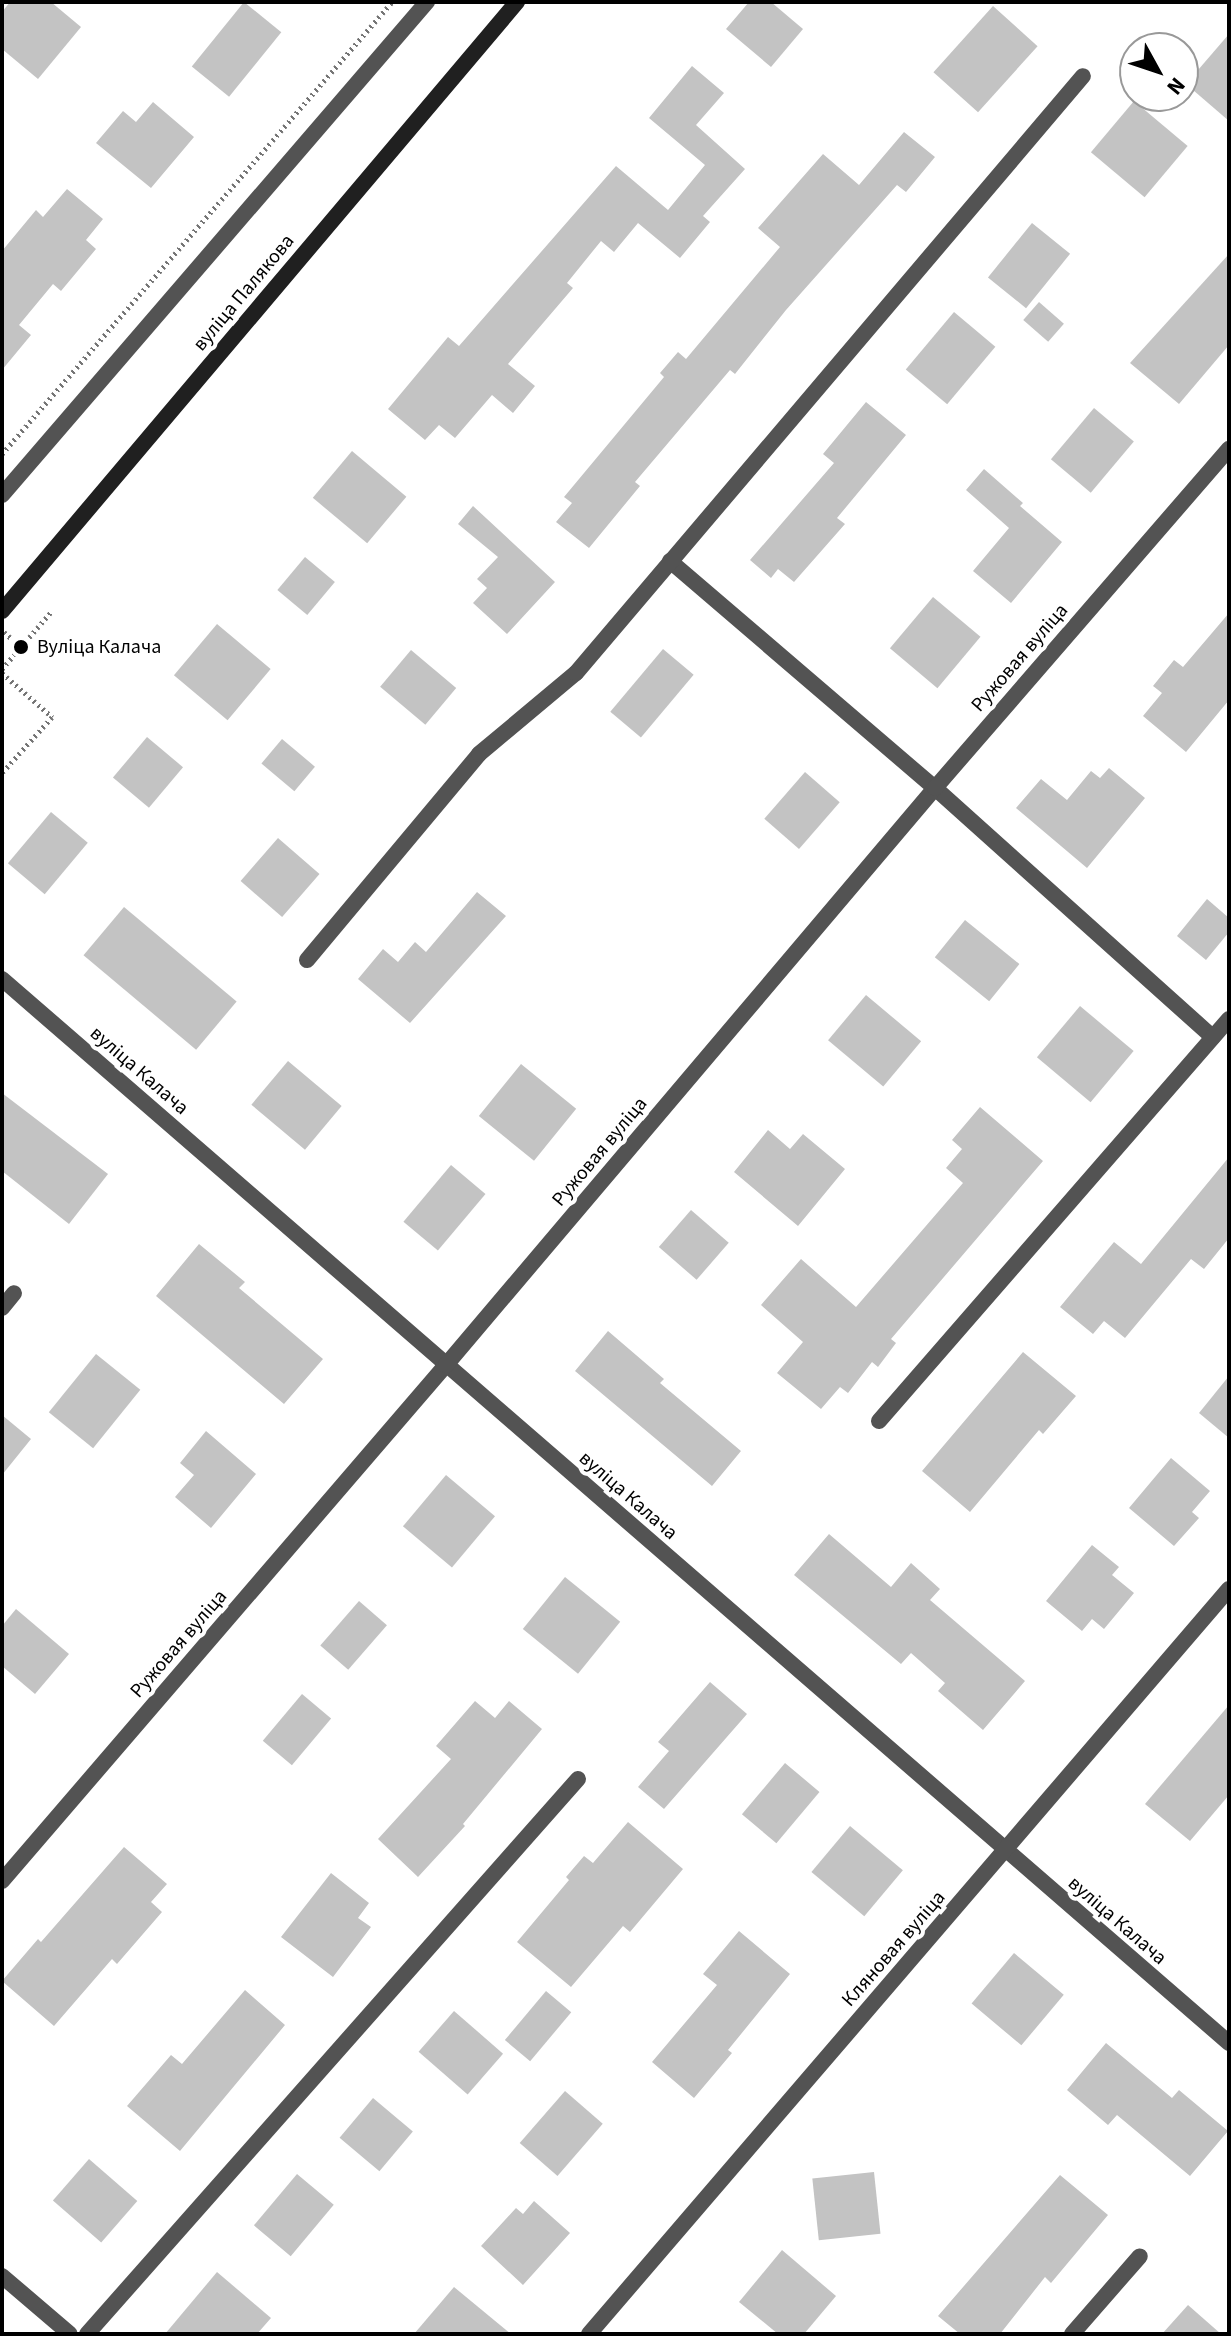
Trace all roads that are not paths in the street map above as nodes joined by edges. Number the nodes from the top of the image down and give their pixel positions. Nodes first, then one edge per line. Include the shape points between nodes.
1 (427, 2) edge
2 (517, 2) edge
3 (1083, 76) dead end
4 (1229, 448) edge
5 (2, 495) edge
6 (670, 561) junction
7 (2, 611) edge
8 (935, 788) junction
9 (307, 960) dead end
10 (2, 979) edge
11 (1229, 1019) edge
12 (1213, 1037) junction
13 (14, 1293) dead end
14 (2, 1308) edge
15 (446, 1365) junction
16 (879, 1421) dead end
17 (1229, 1589) edge
18 (578, 1779) dead end
19 (1005, 1851) junction
20 (2, 1881) edge
21 (1229, 2043) edge
22 (1140, 2256) dead end
23 (2, 2276) edge
24 (70, 2334) edge
25 (87, 2334) edge
26 (589, 2334) edge
27 (1072, 2334) edge

1 - 5 street
2 - 7 street, вуліца Палякова
3 - 6 street
4 - 8 street, Ружовая вуліца
6 - 8 street
6 - 9 street via 576,673 479,754
8 - 12 street
8 - 15 street, Ружовая вуліца
10 - 15 street, вуліца Калача
11 - 12 street
12 - 16 street
13 - 14 street
15 - 19 street, вуліца Калача
15 - 20 street, Ружовая вуліца
17 - 19 street, Кляновая вуліца
18 - 25 street
19 - 21 street, вуліца Калача
19 - 26 street, Кляновая вуліца
22 - 27 street
23 - 24 street

